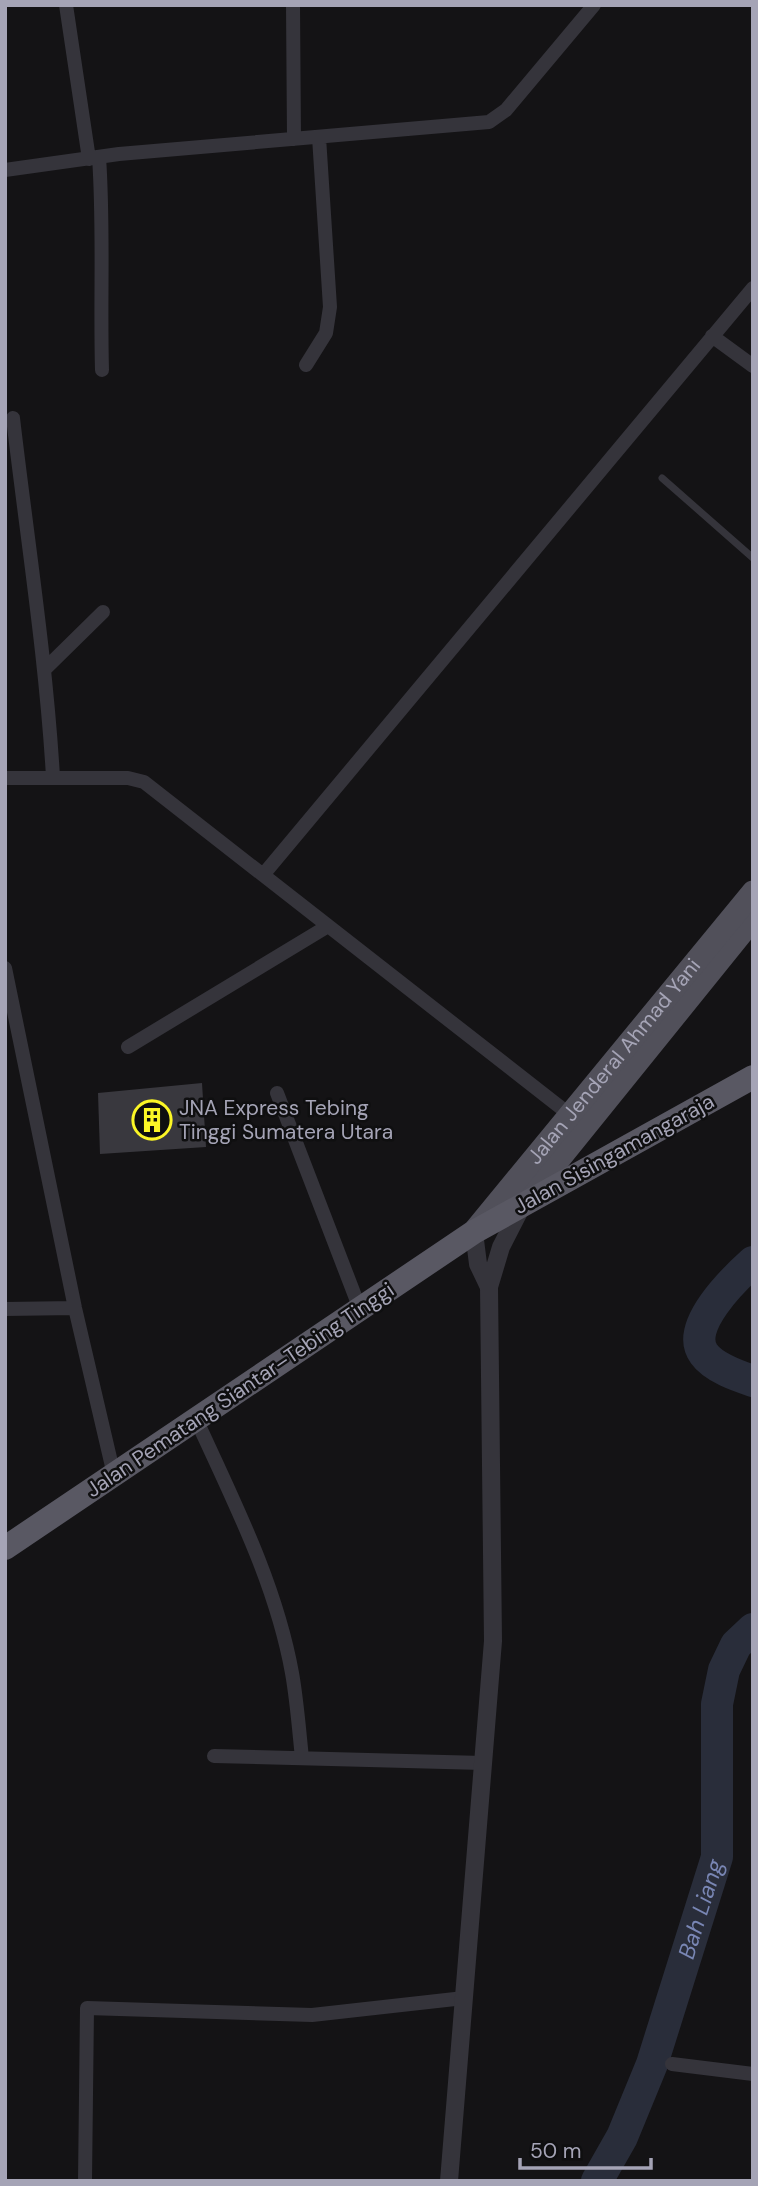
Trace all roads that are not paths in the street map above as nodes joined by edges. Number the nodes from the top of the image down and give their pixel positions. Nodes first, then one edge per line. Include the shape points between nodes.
1 (66, 5) edge
2 (293, 5) edge
3 (594, 5) edge
4 (319, 137) junction
5 (294, 139) junction
6 (94, 158) junction
7 (5, 170) edge
8 (753, 288) edge
9 (712, 336) junction
10 (306, 365) dead end
11 (753, 366) edge
12 (102, 370) dead end
13 (13, 418) dead end
14 (662, 478) dead end
15 (753, 558) edge
16 (103, 612) dead end
17 (45, 669) junction
18 (53, 777) junction
19 (5, 778) edge
20 (263, 875) junction
21 (753, 892) edge
22 (753, 919) edge
23 (328, 926) junction
24 (5, 968) edge
25 (10, 1014) edge
26 (128, 1046) dead end
27 (753, 1077) edge
28 (277, 1093) dead end
29 (577, 1120) junction
30 (522, 1205) junction
31 (474, 1231) junction
32 (489, 1287) junction
33 (75, 1308) junction
34 (5, 1309) edge
35 (360, 1309) junction
36 (196, 1419) junction
37 (114, 1475) junction
38 (5, 1548) edge
39 (214, 1756) dead end
40 (302, 1759) junction
41 (483, 1763) junction
42 (464, 1998) junction
43 (672, 2064) dead end
44 (753, 2074) edge
45 (85, 2181) edge
46 (449, 2181) edge

1 - 6 street
2 - 5 street
3 - 4 street via 506,110 489,122
4 - 5 street
4 - 10 street via 330,307 327,333
5 - 6 street
6 - 7 street
6 - 12 street
8 - 9 street
9 - 11 street
9 - 20 street
13 - 17 street
14 - 15 lane
16 - 17 street
17 - 18 street
18 - 19 street
18 - 20 street via 144,782
20 - 23 street
21 - 29 main road, Jalan Jenderal Ahmad Yani
22 - 29 main road, Jalan Jenderal Ahmad Yani
23 - 26 street
23 - 29 street
24 - 25 street
25 - 33 street
27 - 30 highway, Jalan Sisingamangaraja
28 - 35 street
29 - 30 main road, Jalan Jenderal Ahmad Yani
29 - 31 main road, Jalan Jenderal Ahmad Yani
30 - 31 highway, Jalan Sisingamangaraja
30 - 32 street via 501,1247
31 - 32 street via 478,1264
31 - 35 highway, Jalan Pematang Siantar–Tebing Tinggi
32 - 41 street via 493,1641
33 - 34 street
33 - 37 street
35 - 36 highway, Jalan Pematang Siantar–Tebing Tinggi
36 - 37 highway, Jalan Pematang Siantar–Tebing Tinggi
36 - 40 street via 258,1555 276,1608 292,1674
37 - 38 highway, Jalan Pematang Siantar–Tebing Tinggi
39 - 40 street
40 - 41 street
41 - 42 street
42 - 45 street via 312,2015 87,2008
42 - 46 street
43 - 44 street

